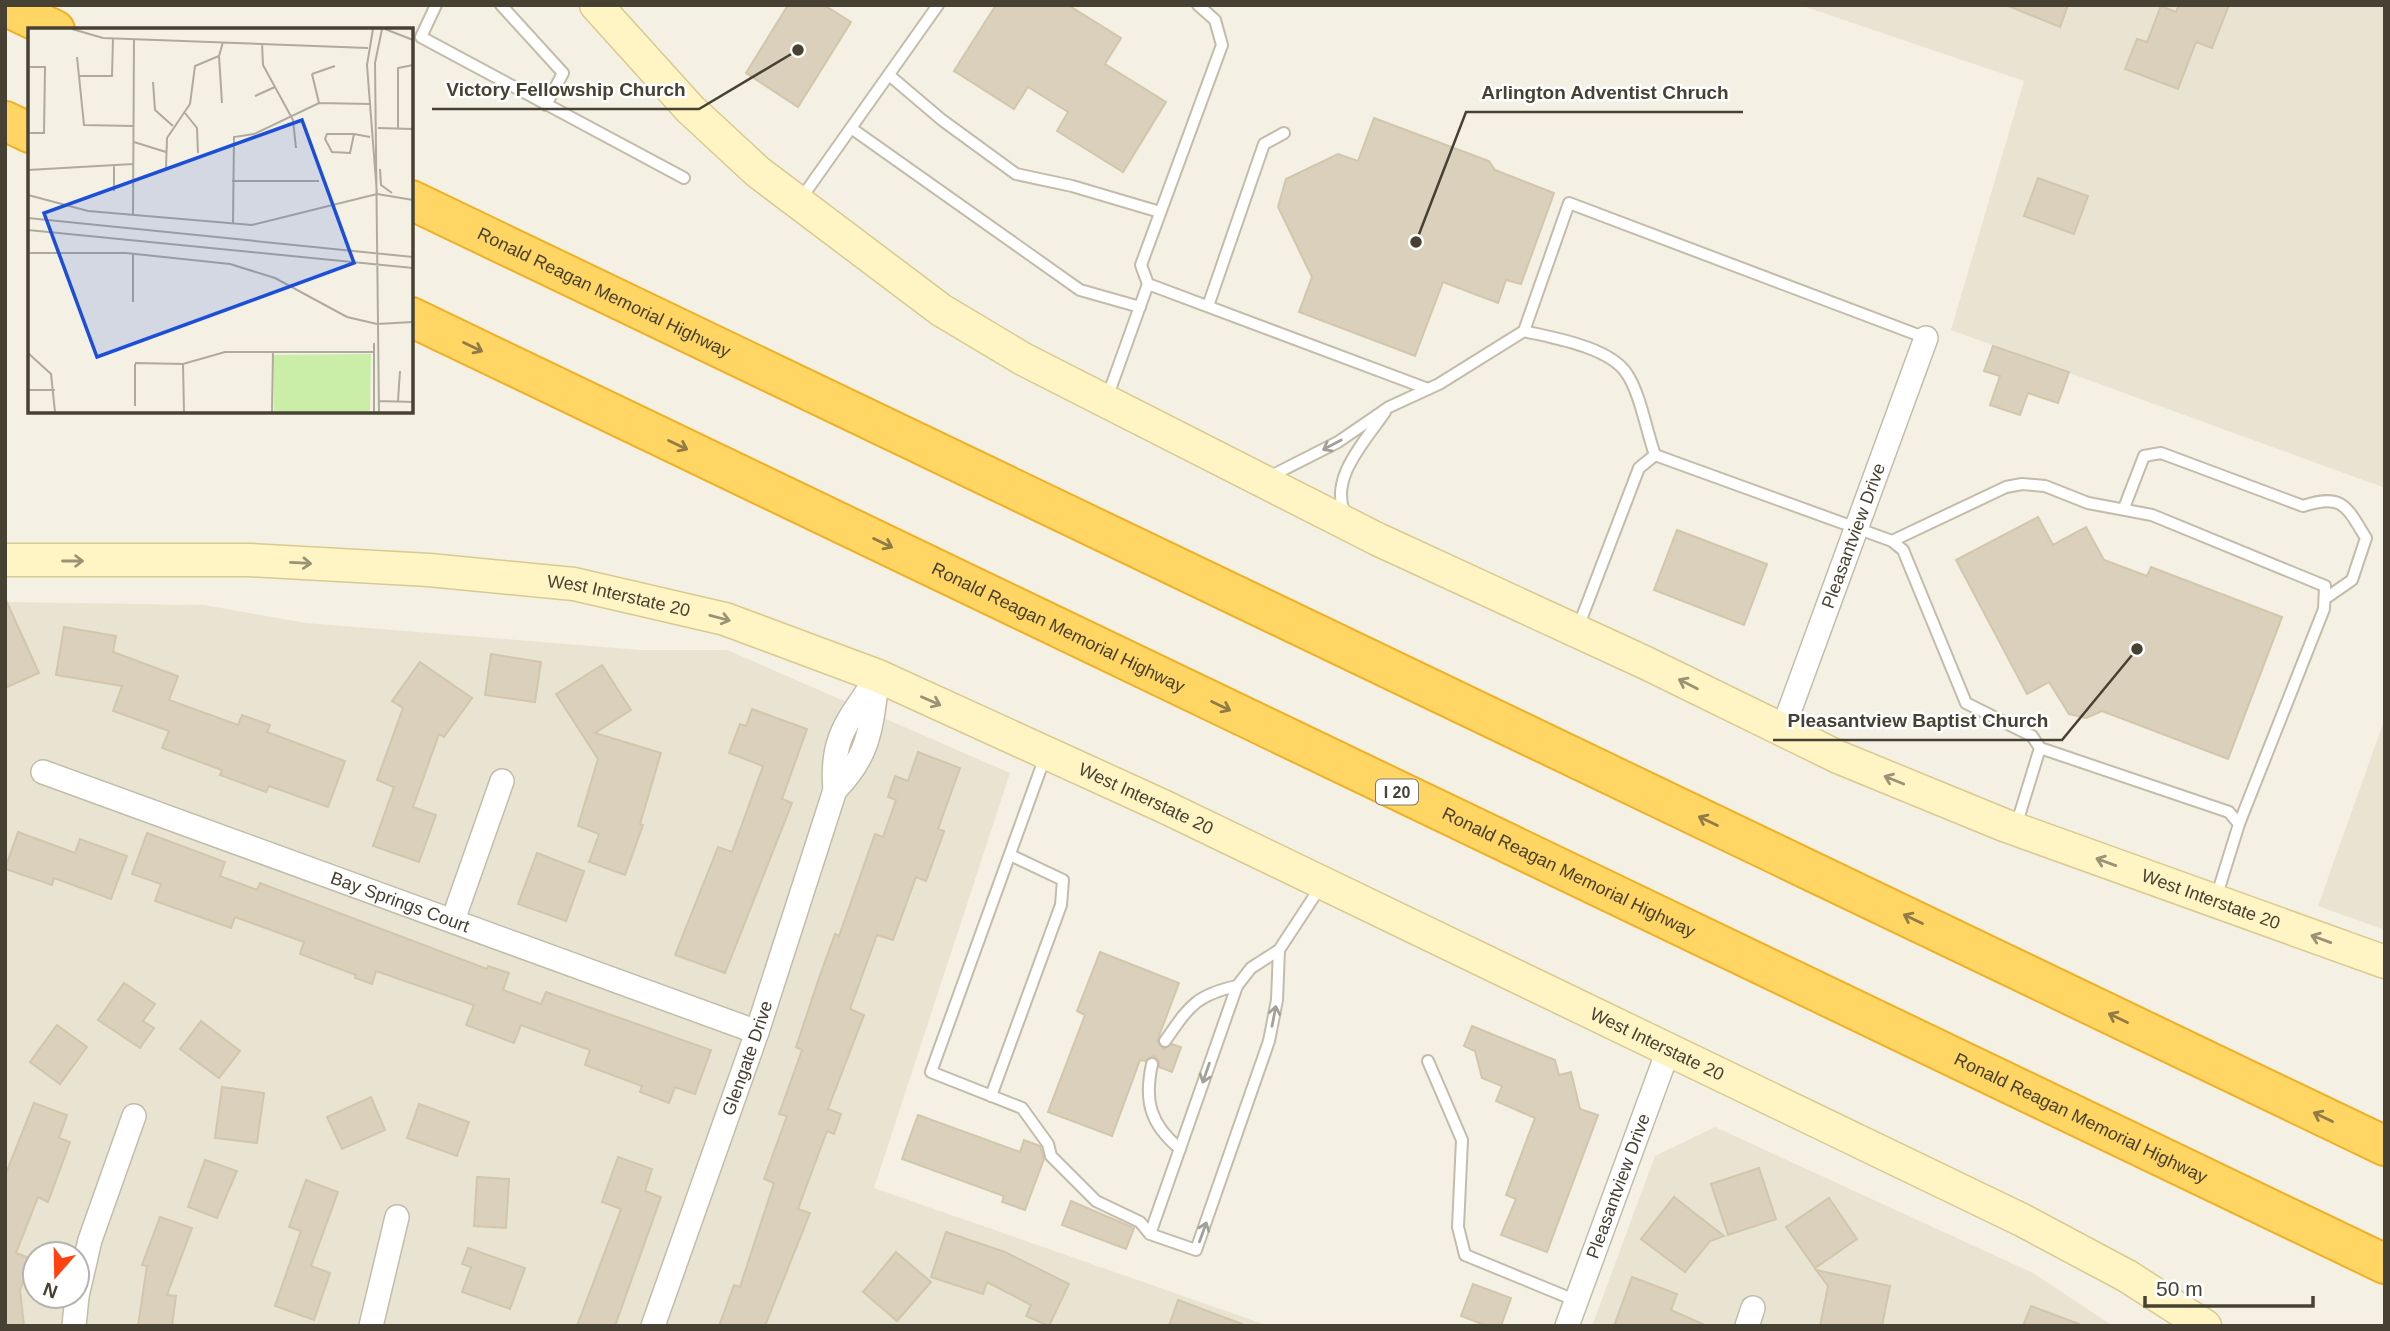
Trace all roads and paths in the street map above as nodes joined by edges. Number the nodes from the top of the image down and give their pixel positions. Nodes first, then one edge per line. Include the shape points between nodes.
1 (436, 5) edge
2 (500, 5) edge
3 (596, 5) edge
4 (938, 5) edge
5 (1198, 5) edge
6 (5, 6) edge
7 (51, 28) edge
8 (889, 75) junction
9 (546, 104) junction
10 (5, 121) edge
11 (851, 128) junction
12 (28, 131) edge
13 (1284, 133) dead end
14 (684, 178) dead end
15 (413, 201) edge
16 (798, 202) junction
17 (1160, 212) junction
18 (1148, 284) junction
19 (1208, 306) junction
20 (1140, 307) junction
21 (413, 318) edge
22 (1524, 331) junction
23 (1926, 338) joint
24 (1428, 389) junction
25 (1106, 402) junction
26 (1388, 407) junction
27 (1655, 456) junction
28 (1261, 480) junction
29 (2124, 508) junction
30 (1857, 526) junction
31 (1358, 529) junction
32 (1892, 541) junction
33 (5, 560) edge
34 (2326, 598) junction
35 (1576, 631) junction
36 (878, 676) junction
37 (1782, 731) junction
38 (841, 732) junction
39 (866, 742) junction
40 (2040, 748) junction
41 (1046, 753) junction
42 (43, 772) dead end
43 (502, 781) dead end
44 (835, 790) junction
45 (2239, 824) junction
46 (2015, 829) junction
47 (1010, 855) junction
48 (1323, 884) junction
49 (2215, 901) junction
50 (453, 920) junction
51 (1279, 950) junction
52 (2385, 962) edge
53 (1237, 986) junction
54 (757, 1032) junction
55 (1165, 1041) dead end
56 (1669, 1048) junction
57 (1428, 1061) dead end
58 (1152, 1064) dead end
59 (991, 1096) junction
60 (134, 1116) dead end
61 (2385, 1146) edge
62 (1180, 1149) junction
63 (397, 1217) dead end
64 (1150, 1234) junction
65 (90, 1240) edge
66 (2385, 1264) edge
67 (1577, 1301) junction
68 (371, 1326) edge
69 (653, 1326) edge
70 (1567, 1326) edge
71 (2205, 1326) edge

1 - 9 lane via 421,37
2 - 9 lane via 563,73
3 - 16 main road, West Interstate 20 via 690,109
4 - 8 lane
5 - 17 lane via 1215,20 1222,45
6 - 7 highway
8 - 11 lane
8 - 17 lane via 1016,174
9 - 14 lane
10 - 12 highway
11 - 16 lane
11 - 20 lane via 1080,290
13 - 19 lane via 1264,144
61 -> 15 highway, Ronald Reagan Memorial Highway
16 - 25 main road, West Interstate 20 via 941,310
17 - 18 lane via 1141,265
18 - 19 lane
18 - 20 lane
19 - 24 lane
20 - 25 lane
21 -> 66 highway, Ronald Reagan Memorial Highway / I 20
22 - 23 lane via 1569,203
22 - 24 lane
22 - 27 lane via 1586,348 1627,373
23 - 30 street, Pleasantview Drive
24 - 26 lane
25 - 28 main road, West Interstate 20
26 -> 28 lane via 1338,442
26 - 31 lane via 1342,481 1342,508
27 - 30 lane
27 - 35 lane via 1639,468
28 - 31 main road, West Interstate 20
29 - 32 lane via 2103,507 2045,486 2022,484 2006,487
29 - 34 lane via 2152,514 2315,580 2325,586
29 - 34 lane via 2144,456 2161,453 2303,506 2325,499 2347,507 2366,538 2352,580
30 - 32 lane
30 - 37 street, Pleasantview Drive
31 - 35 main road, West Interstate 20
32 - 40 lane via 1903,551 1966,703 2032,736
33 -> 36 main road, West Interstate 20 via 249,560 574,584 724,619
34 - 45 lane
37 -> 35 main road, West Interstate 20
36 - 38 street, Glengate Drive
36 - 39 street, Glengate Drive
36 -> 41 main road, West Interstate 20
46 -> 37 main road, West Interstate 20
38 - 39 street
38 - 44 street, Glengate Drive via 832,760
39 - 44 street, Glengate Drive via 856,769
40 - 45 lane via 2229,812
40 - 46 lane
41 - 47 lane
41 - 48 main road, West Interstate 20
42 - 50 street, Bay Springs Court
43 - 50 street
44 - 54 street, Glengate Drive
45 - 49 lane
49 -> 46 main road, West Interstate 20
47 - 59 lane via 1063,880 1061,905
47 - 59 lane via 931,1072
48 - 51 lane
48 - 56 main road, West Interstate 20
52 -> 49 main road, West Interstate 20
50 - 54 street, Bay Springs Court
51 - 53 lane via 1251,968
64 -> 51 lane via 1196,1250 1266,1052 1277,1000
53 - 55 lane via 1210,992 1188,1009
53 -> 62 lane
54 - 69 street, Glengate Drive
56 - 67 street, Pleasantview Drive
56 - 71 main road, West Interstate 20 via 2022,1220 2127,1276
57 - 67 lane via 1462,1140 1458,1227 1465,1255
58 - 62 lane via 1150,1110 1156,1126
59 - 64 lane via 1022,1108 1048,1144 1051,1156 1096,1201 1140,1222
60 - 65 street
62 - 64 lane
63 - 68 street
67 - 70 street, Pleasantview Drive

